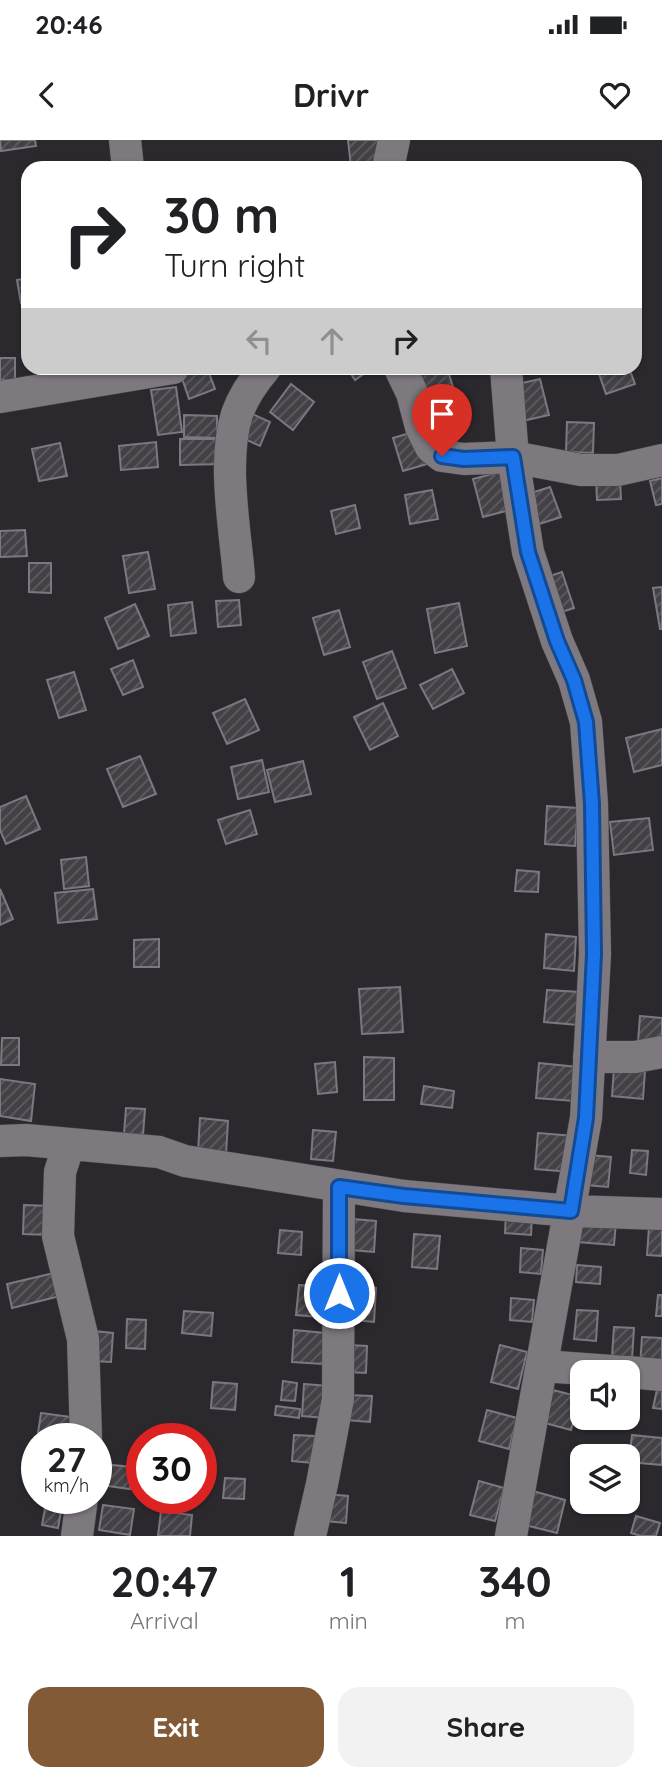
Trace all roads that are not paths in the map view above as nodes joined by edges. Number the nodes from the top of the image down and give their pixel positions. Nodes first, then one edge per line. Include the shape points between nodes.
1 (125, 140) edge
2 (394, 140) edge
3 (127, 161) edge
4 (390, 161) edge
5 (130, 375) edge
6 (259, 375) edge
7 (403, 375) edge
8 (507, 375) edge
9 (0, 397) edge
10 (513, 457) junction
11 (662, 460) edge
12 (239, 577) dead end
13 (662, 1052) edge
14 (589, 1057) junction
15 (0, 1141) edge
16 (69, 1144) junction
17 (339, 1187) junction
18 (571, 1211) junction
19 (662, 1214) edge
20 (543, 1366) junction
21 (570, 1368) edge
22 (640, 1373) edge
23 (662, 1375) edge
24 (86, 1423) edge
25 (80, 1514) edge
26 (517, 1535) edge
27 (77, 1536) edge
28 (310, 1536) edge

1 - 3 street
2 - 4 street
5 - 9 street
6 - 12 street via 237,414 231,451
7 - 10 street via 430,447 442,456
8 - 10 street
10 - 11 street via 581,470 618,470
10 - 14 street via 528,552 586,722 594,954
13 - 14 street
14 - 18 street via 586,1118
15 - 16 street
16 - 17 street via 159,1152 185,1161
16 - 24 street via 60,1172 58,1236 83,1339
17 - 18 street
17 - 28 street via 338,1399
18 - 19 street
18 - 20 street
20 - 21 street
20 - 26 street
22 - 23 street
25 - 27 street

